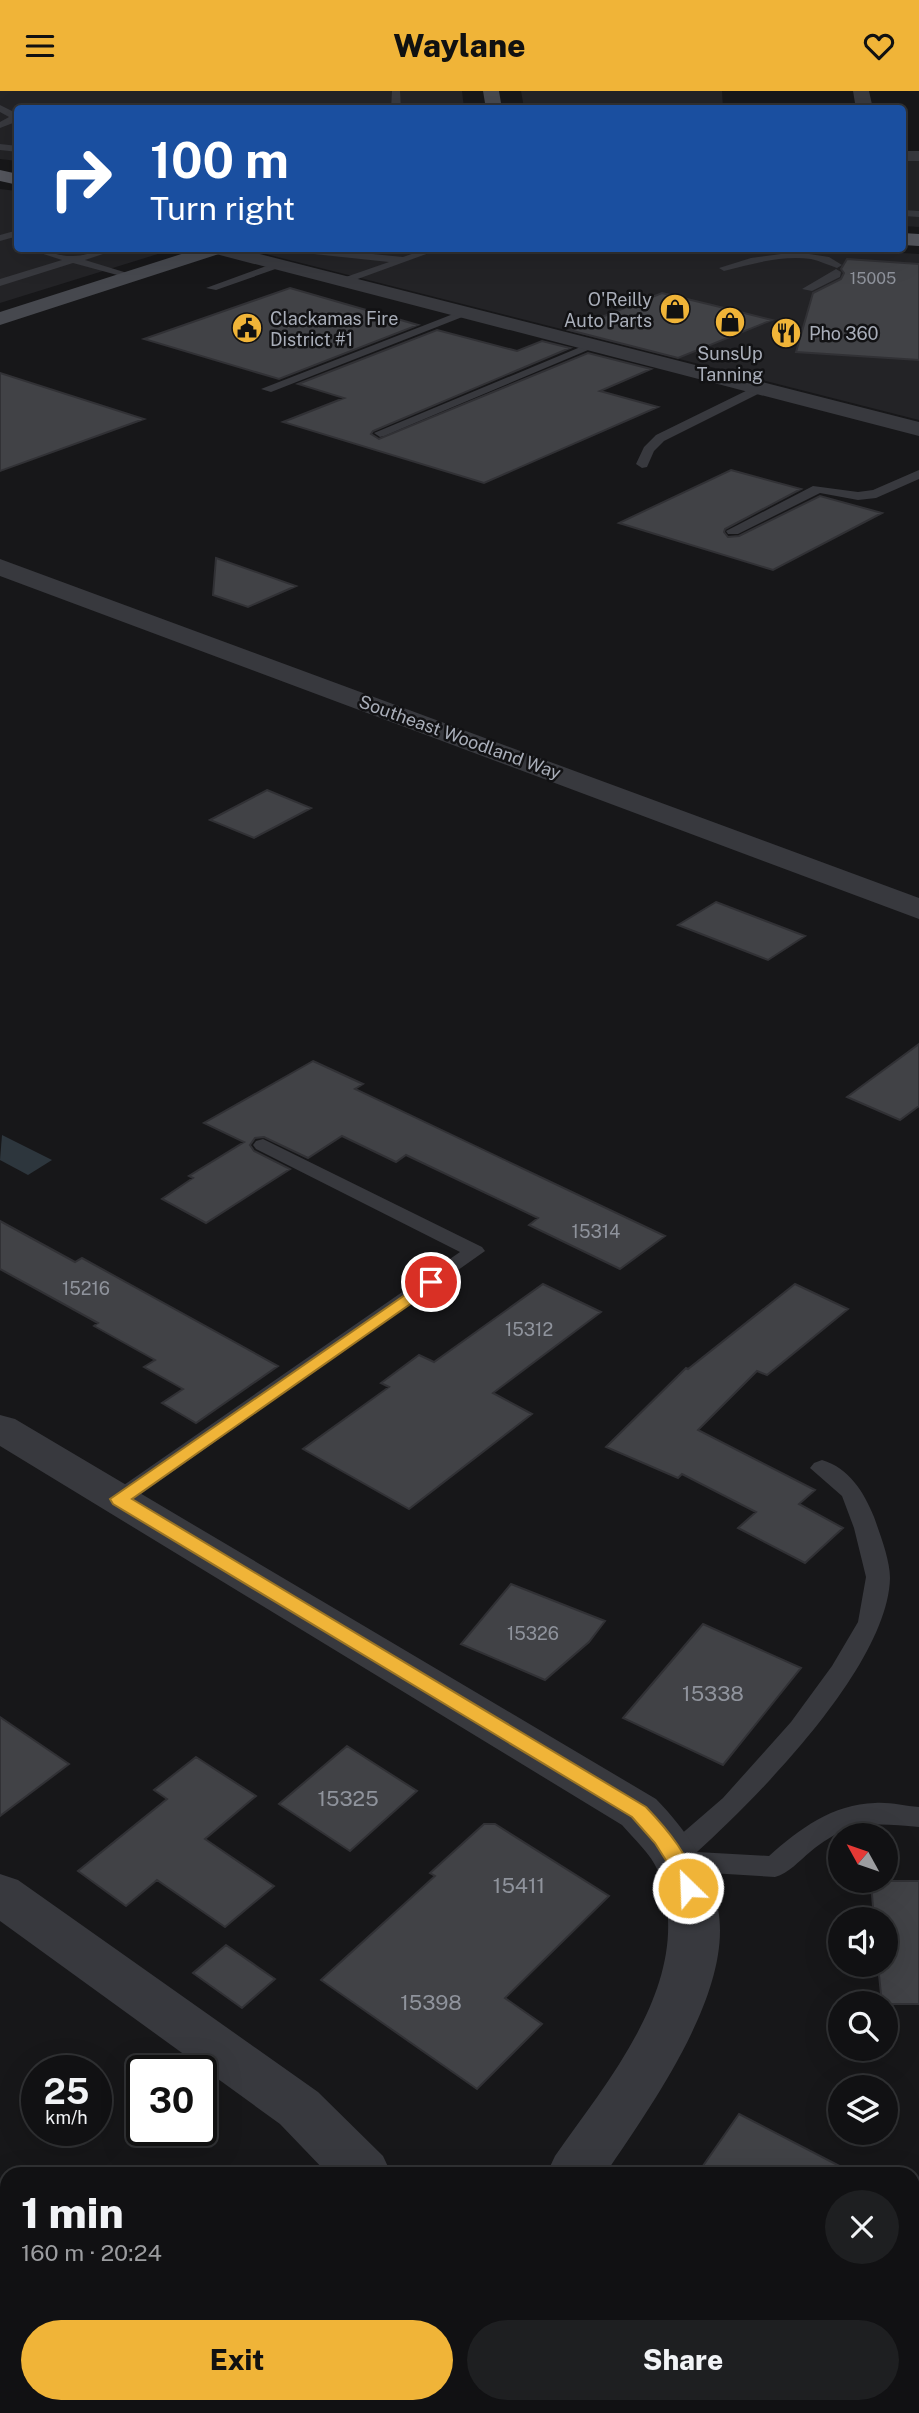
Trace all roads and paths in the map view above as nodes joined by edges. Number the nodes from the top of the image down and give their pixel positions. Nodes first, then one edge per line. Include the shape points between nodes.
1 (44, 252) edge
2 (98, 252) edge
3 (208, 252) edge
4 (230, 252) edge
5 (324, 252) edge
6 (422, 252) edge
7 (73, 260) junction
8 (404, 260) junction
9 (280, 264) junction
10 (9, 268) dead end
11 (724, 268) dead end
12 (28, 274) junction
13 (132, 276) junction
14 (344, 281) junction
15 (0, 282) edge
16 (212, 288) dead end
17 (808, 289) dead end
18 (466, 312) junction
19 (0, 319) edge
20 (594, 345) junction
21 (760, 388) junction
22 (267, 389) dead end
23 (919, 429) edge
24 (380, 433) dead end
25 (642, 464) dead end
26 (919, 474) edge
27 (733, 531) dead end
28 (0, 567) edge
29 (917, 907) edge
30 (263, 1145) dead end
31 (0, 1428) edge
32 (822, 1468) dead end
33 (119, 1499) junction
34 (919, 1817) edge
35 (678, 1863) junction
36 (0, 1894) edge
37 (357, 2167) edge
38 (579, 2167) edge

1 - 7 lane
2 - 7 lane
3 - 13 street
4 - 9 street
5 - 8 lane
6 - 8 lane
7 - 12 lane
7 - 13 lane
8 - 14 lane
9 - 14 street
9 - 16 lane
10 - 12 lane
11 - 17 lane via 777,256 830,268
12 - 15 lane
13 - 19 street
14 - 18 street
18 - 20 street
18 - 22 lane
20 - 21 street
20 - 24 lane
21 - 23 street
21 - 25 lane via 660,438
26 - 27 lane via 876,494 858,496 818,489
28 - 29 street, Southeast Woodland Way
30 - 33 lane via 475,1251
31 - 33 street
32 - 35 lane via 852,1492 866,1528 878,1577 870,1622 800,1729
33 - 35 street via 639,1812
34 - 35 lane via 871,1812 840,1821 815,1831 775,1867
35 - 38 street via 693,1905 695,1944 688,1979 667,2028
36 - 37 street via 299,2108

